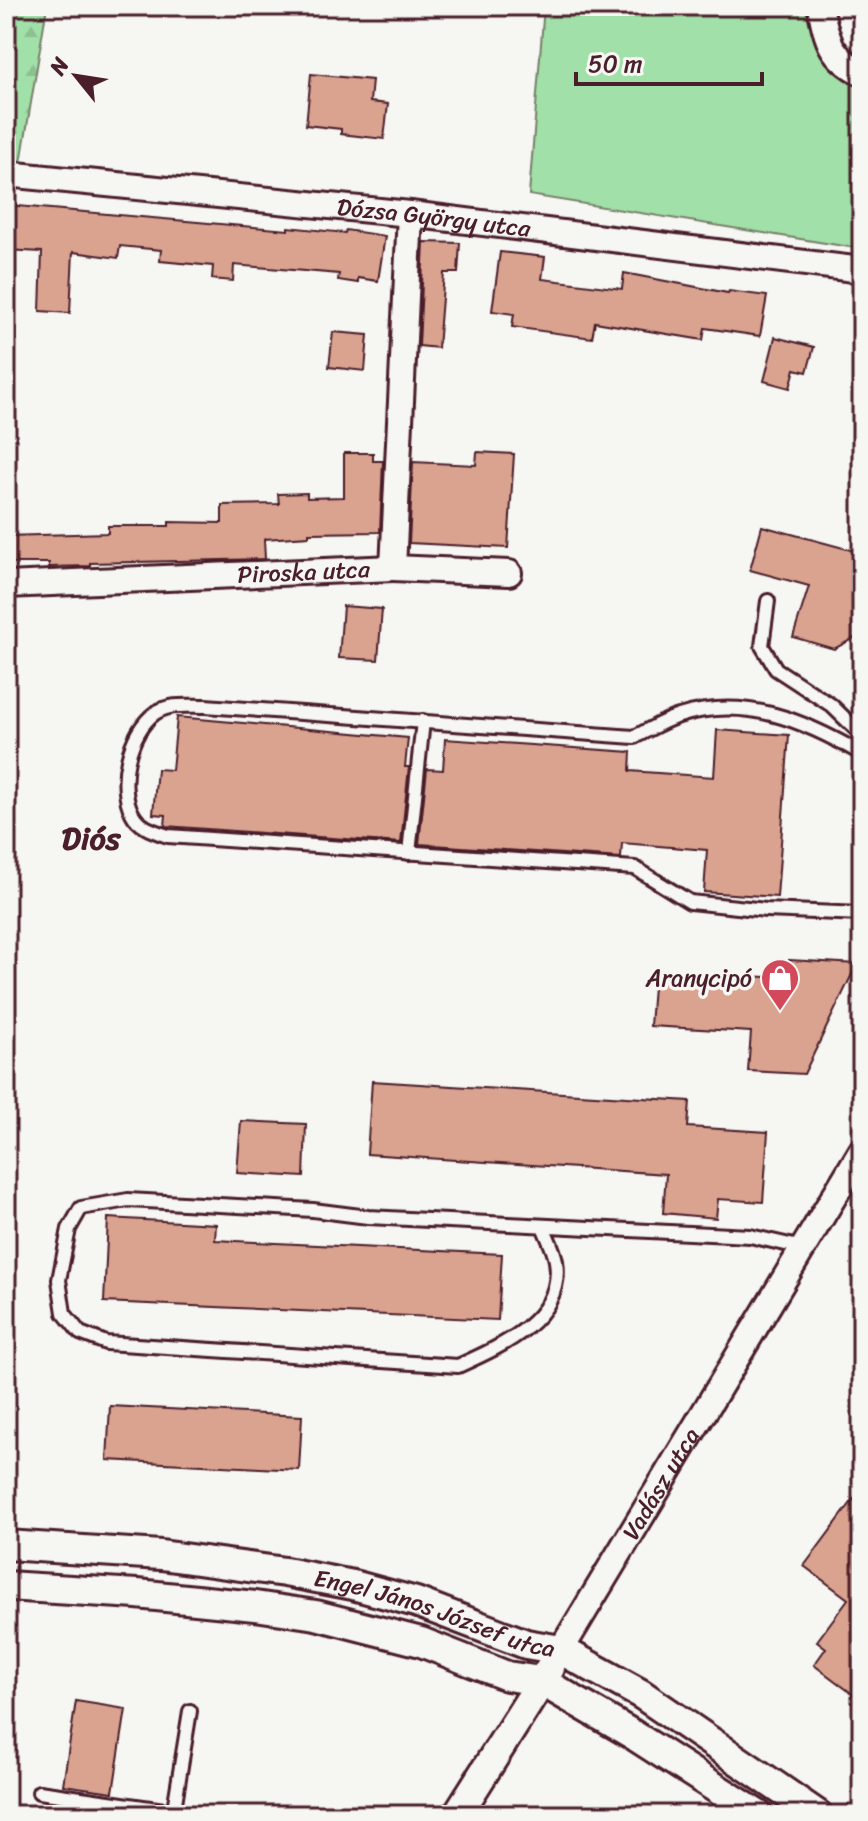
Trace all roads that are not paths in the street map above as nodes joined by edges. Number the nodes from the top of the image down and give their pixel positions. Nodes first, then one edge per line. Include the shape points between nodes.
1 (821, 12) edge
2 (862, 73) edge
3 (6, 174) edge
4 (410, 214) junction
5 (862, 270) edge
6 (393, 568) junction
7 (509, 573) dead end
8 (6, 585) edge
9 (768, 601) dead end
10 (423, 721) junction
11 (862, 735) edge
12 (862, 754) edge
13 (409, 853) junction
14 (862, 914) edge
15 (862, 1150) edge
16 (543, 1226) junction
17 (803, 1248) junction
18 (6, 1545) edge
19 (6, 1586) edge
20 (561, 1650) junction
21 (541, 1681) junction
22 (190, 1711) dead end
23 (39, 1792) dead end
24 (173, 1813) edge
25 (199, 1815) edge
26 (457, 1815) edge
27 (758, 1815) edge
28 (818, 1815) edge

1 - 2 street via 833,53
3 - 4 street, Dózsa György utca
4 - 5 street, Dózsa György utca
4 - 6 street, Piroska utca
6 - 7 street
6 - 8 street, Piroska utca
9 - 11 lane via 762,646 776,669 831,705
10 - 12 lane via 634,737 680,715 725,708 796,720
10 - 13 lane
10 - 13 lane via 171,706 154,714 140,731 126,770 132,814 146,829 168,836
13 - 14 lane via 635,868 690,902
15 - 17 street, Vadász utca
16 - 16 lane via 128,1200 81,1208 69,1229 59,1280 64,1313 80,1333 106,1343 458,1366 507,1343 538,1318 556,1287 556,1260
16 - 17 lane via 750,1236
17 - 20 street, Vadász utca
18 - 20 street, Engel János József utca via 161,1555 285,1572 404,1599 526,1644
19 - 21 street, Engel János József utca via 137,1594 316,1615 421,1642 507,1676
20 - 21 street, Vadász utca
20 - 28 street, Engel János József utca via 641,1694
21 - 26 street, Vadász utca
21 - 27 street, Engel János József utca
22 - 24 lane
23 - 24 lane
24 - 25 lane

